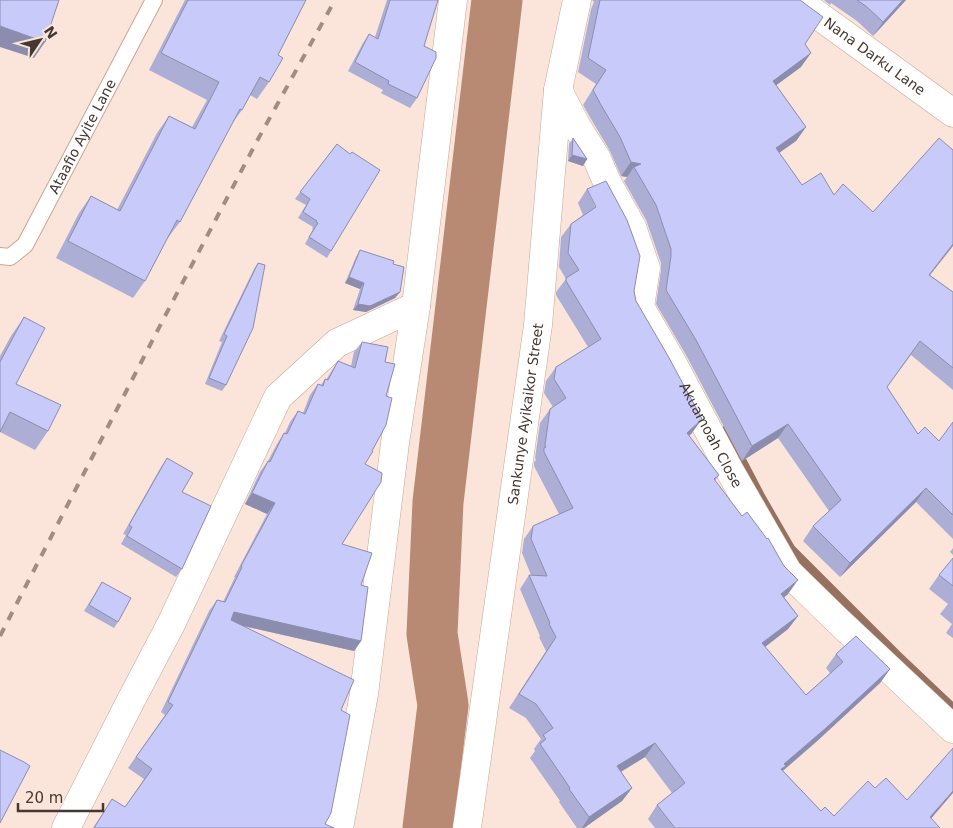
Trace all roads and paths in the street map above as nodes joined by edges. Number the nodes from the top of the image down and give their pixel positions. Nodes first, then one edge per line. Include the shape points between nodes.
1 (154, 0) edge
2 (453, 0) edge
3 (577, 0) edge
4 (797, 0) edge
5 (558, 90) junction
6 (953, 114) edge
7 (0, 256) edge
8 (416, 306) junction
9 (953, 729) edge
10 (66, 828) edge
11 (339, 828) edge
12 (467, 828) edge

1 - 7 lane, Ataafio Ayite Lane via 25,246 10,257
2 - 8 street
3 - 5 street, Sankunye Ayikaikor Street
4 - 6 street, Nana Darku Lane
5 - 9 street, Akuamoah Close via 632,227 646,268 640,307 788,572
5 - 12 street, Sankunye Ayikaikor Street via 538,325
8 - 10 street via 337,343 278,397 171,624
8 - 11 street via 395,443 364,694

